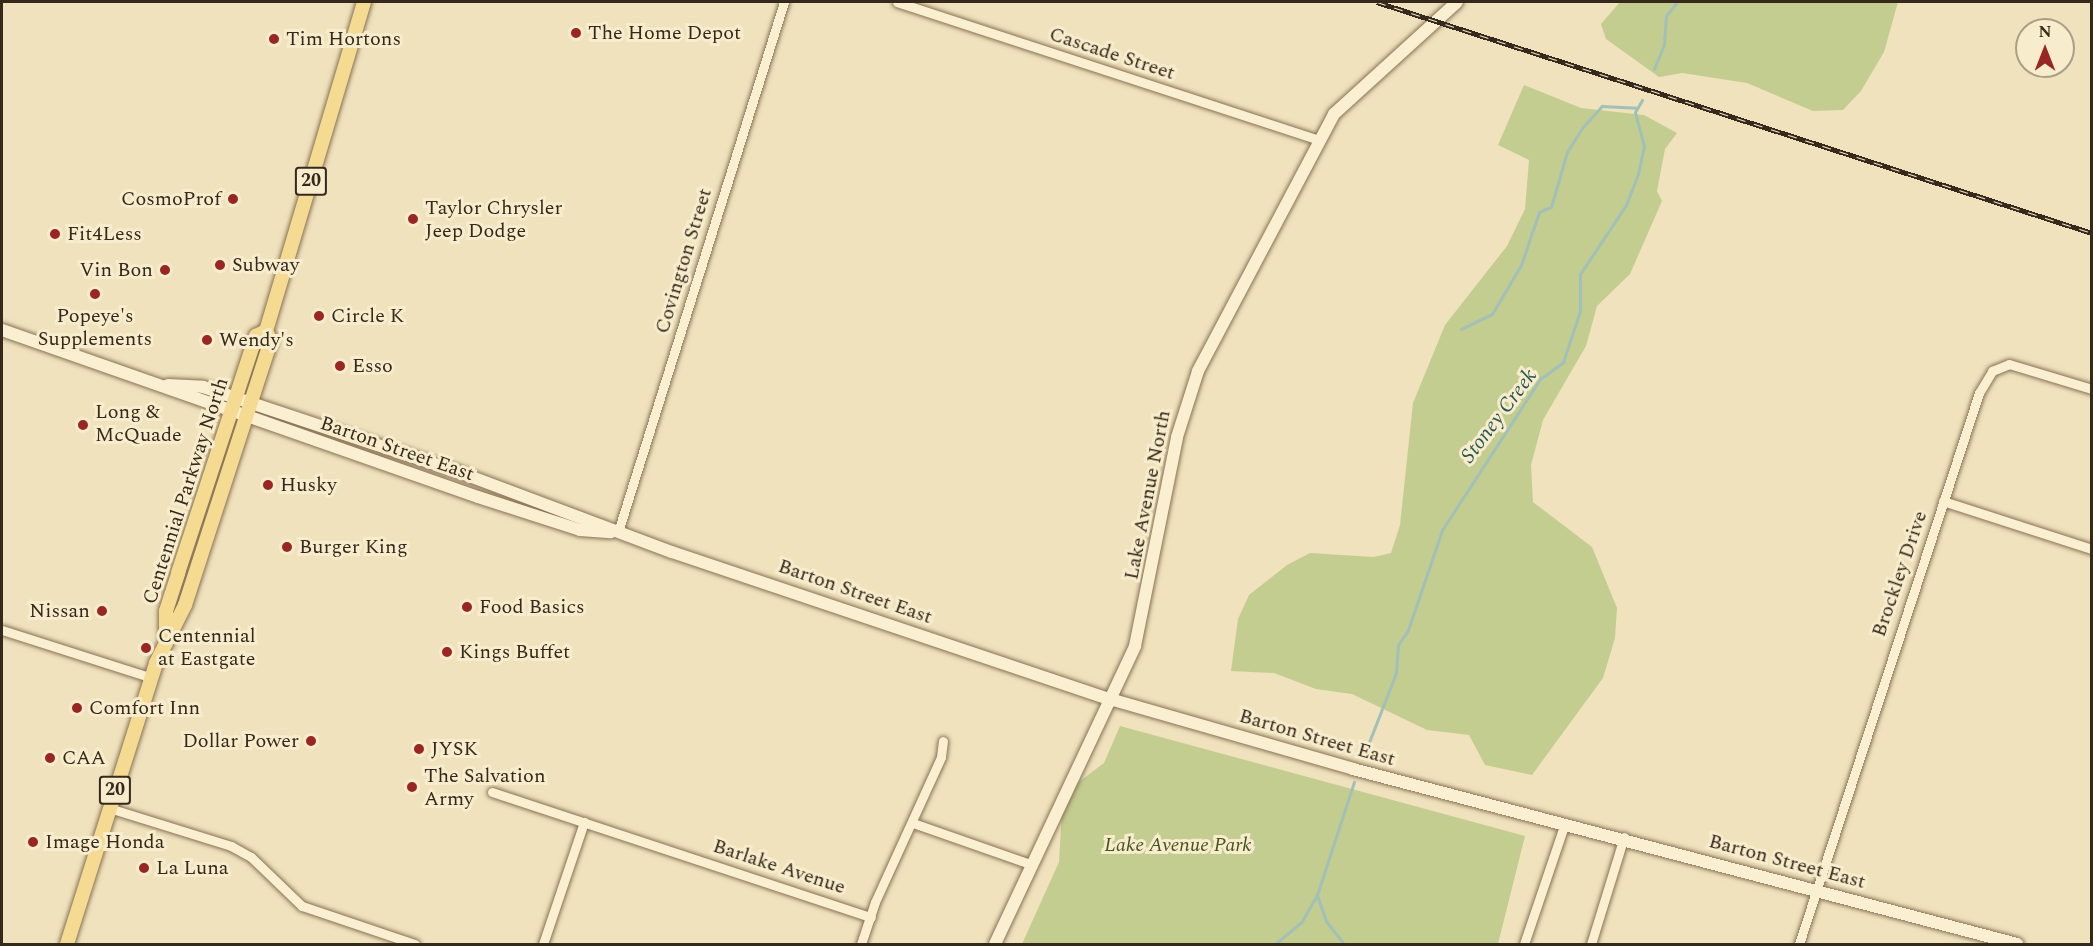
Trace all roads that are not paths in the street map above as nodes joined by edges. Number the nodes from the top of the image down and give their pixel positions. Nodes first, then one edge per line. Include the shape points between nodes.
1 (364, 2) edge
2 (784, 2) edge
3 (897, 2) edge
4 (1457, 2) edge
5 (1317, 139) junction
6 (2, 330) edge
7 (266, 331) junction
8 (168, 385) junction
9 (2091, 389) edge
10 (236, 398) junction
11 (251, 403) junction
12 (231, 413) junction
13 (246, 418) junction
14 (371, 443) junction
15 (366, 459) junction
16 (1943, 501) junction
17 (618, 532) junction
18 (2091, 549) edge
19 (2, 630) edge
20 (166, 636) junction
21 (152, 678) junction
22 (1113, 700) junction
23 (943, 741) dead end
24 (492, 792) dead end
25 (109, 808) junction
26 (584, 822) junction
27 (913, 823) junction
28 (1566, 823) junction
29 (1624, 837) junction
30 (1034, 865) junction
31 (1815, 889) junction
32 (871, 917) junction
33 (401, 943) edge
34 (67, 945) edge
35 (415, 945) edge
36 (543, 945) edge
37 (861, 945) edge
38 (995, 945) edge
39 (1524, 945) edge
40 (1591, 945) edge
41 (1799, 945) edge
42 (2017, 945) edge

1 - 7 main road, Centennial Parkway North / 20
2 - 17 street, Covington Street
3 - 5 street, Cascade Street
4 - 5 main road, Lake Avenue North via 1353,93
5 - 22 main road, Lake Avenue North via 1196,376 1177,437 1140,631
6 - 8 main road, Barton Street East
7 - 10 main road, Centennial Parkway North / 20 via 256,336
7 - 11 main road, Centennial Parkway North / 20 via 271,341
8 - 10 main road, Barton Street East via 203,387
8 - 12 main road, Barton Street East
9 - 16 street, Brockley Drive via 2009,364 1992,371
10 - 11 main road, Barton Street East
10 - 12 main road, Centennial Parkway North / 20
11 - 13 main road, Centennial Parkway North / 20
11 - 14 main road, Barton Street East
12 - 13 main road, Barton Street East
12 - 20 main road, Centennial Parkway North / 20 via 166,611
13 - 15 main road, Barton Street East
13 - 20 main road, Centennial Parkway North / 20 via 185,605
14 - 15 main road
14 - 17 main road, Barton Street East via 583,515
15 - 17 main road, Barton Street East via 580,530
16 - 18 street
16 - 31 street, Brockley Drive
17 - 22 main road, Barton Street East
19 - 21 street
20 - 21 main road, Centennial Parkway North / 20
21 - 25 main road, Centennial Parkway North / 20
22 - 28 main road, Barton Street East
22 - 30 main road, Lake Avenue North
23 - 27 street via 941,758
24 - 26 street, Barlake Avenue
25 - 33 street via 231,846 251,856 302,906
25 - 34 main road, Centennial Parkway North / 20
26 - 32 street, Barlake Avenue
26 - 36 street
27 - 30 street
27 - 32 street
28 - 29 main road, Barton Street East
28 - 39 street
29 - 31 main road, Barton Street East
29 - 40 street
30 - 38 main road, Lake Avenue North
31 - 41 street, Brockley Drive
31 - 42 main road, Barton Street East
32 - 37 street
33 - 35 street

